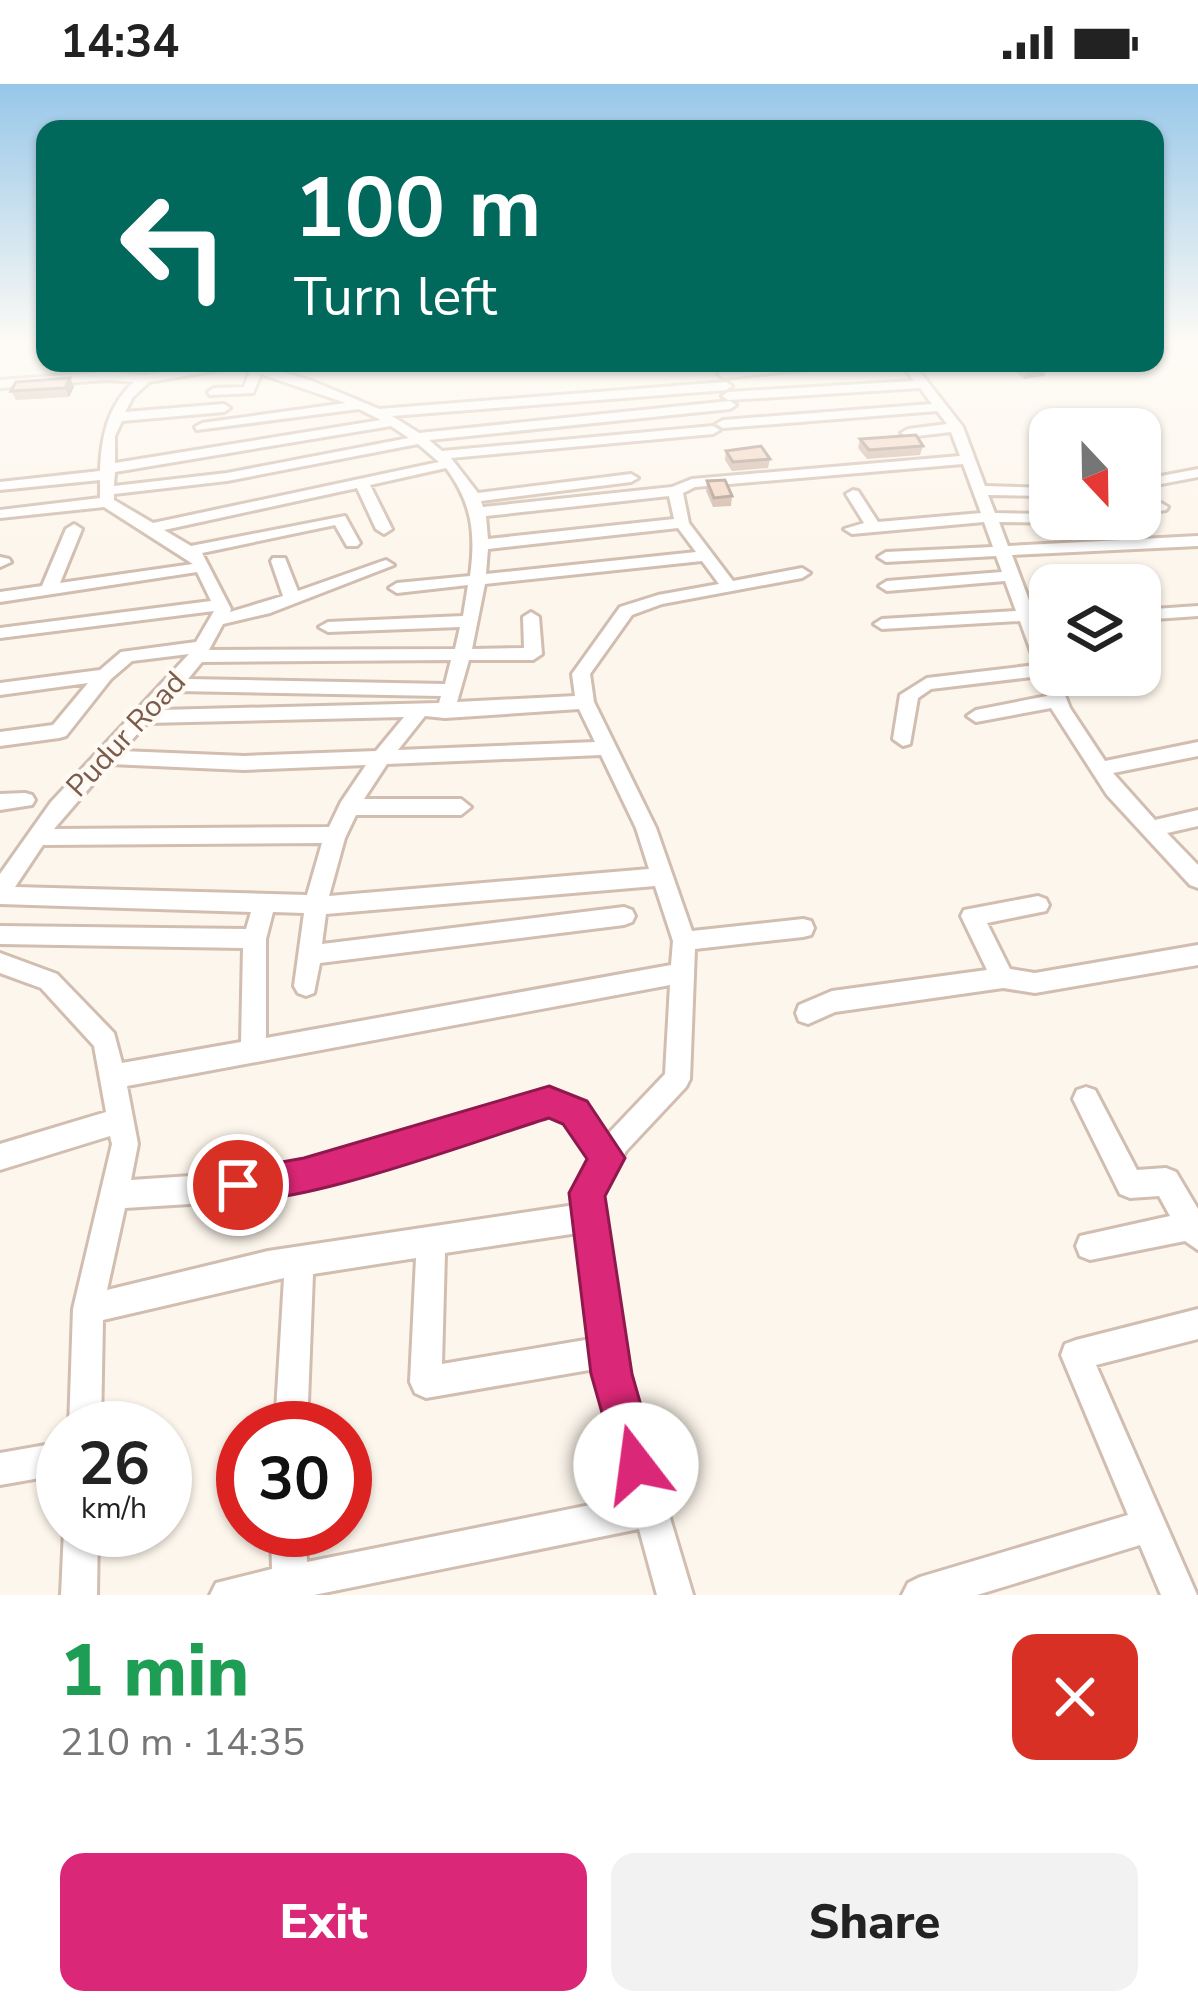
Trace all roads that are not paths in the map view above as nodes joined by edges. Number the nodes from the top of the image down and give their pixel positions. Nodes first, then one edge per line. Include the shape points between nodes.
1 (135, 416) edge
2 (286, 416) edge
3 (382, 416) edge
4 (413, 416) edge
5 (552, 416) edge
6 (729, 416) edge
7 (846, 416) edge
8 (947, 416) edge
9 (117, 417) joint
10 (387, 418) junction
11 (202, 427) dead end
12 (718, 427) junction
13 (956, 427) junction
14 (908, 433) edge
15 (418, 439) junction
16 (690, 444) dead end
17 (443, 459) junction
18 (968, 460) junction
19 (1198, 473) edge
20 (631, 478) dead end
21 (1161, 480) edge
22 (362, 482) junction
23 (106, 484) junction
24 (0, 487) edge
25 (980, 490) junction
26 (675, 491) junction
27 (1029, 491) edge
28 (854, 494) dead end
29 (474, 505) junction
30 (0, 514) edge
31 (989, 517) junction
32 (1029, 518) edge
33 (682, 523) junction
34 (155, 527) junction
35 (874, 527) junction
36 (74, 529) dead end
37 (384, 529) dead end
38 (852, 529) dead end
39 (1198, 541) edge
40 (352, 543) dead end
41 (478, 545) junction
42 (1002, 550) junction
43 (189, 551) junction
44 (707, 556) junction
45 (886, 557) dead end
46 (279, 561) dead end
47 (386, 565) dead end
48 (202, 567) junction
49 (802, 573) dead end
50 (1012, 576) junction
51 (117, 581) junction
52 (475, 582) junction
53 (728, 585) junction
54 (887, 586) dead end
55 (397, 588) dead end
56 (48, 592) junction
57 (0, 597) edge
58 (292, 598) junction
59 (1029, 607) edge
60 (1198, 611) edge
61 (219, 612) junction
62 (1161, 614) edge
63 (531, 616) dead end
64 (1029, 620) edge
65 (469, 621) junction
66 (108, 622) junction
67 (882, 624) dead end
68 (328, 627) dead end
69 (0, 633) edge
70 (200, 651) junction
71 (460, 657) junction
72 (1029, 671) edge
73 (105, 675) junction
74 (172, 686) junction
75 (0, 689) edge
76 (452, 690) junction
77 (1057, 696) edge
78 (1058, 700) junction
79 (585, 702) junction
80 (418, 712) junction
81 (446, 712) junction
82 (976, 716) dead end
83 (142, 717) junction
84 (0, 739) edge
85 (902, 739) dead end
86 (609, 748) junction
87 (1198, 748) edge
88 (106, 757) junction
89 (379, 760) junction
90 (1100, 769) junction
91 (25, 800) dead end
92 (0, 802) edge
93 (348, 807) junction
94 (461, 807) dead end
95 (1198, 818) edge
96 (1151, 829) junction
97 (332, 835) junction
98 (38, 837) junction
99 (662, 877) junction
100 (1198, 879) edge
101 (0, 893) edge
102 (265, 904) junction
103 (313, 904) junction
104 (1038, 905) dead end
105 (625, 916) dead end
106 (803, 928) dead end
107 (0, 935) edge
108 (255, 939) junction
109 (684, 941) junction
110 (309, 955) junction
111 (1198, 955) edge
112 (0, 962) edge
113 (682, 973) junction
114 (1003, 979) junction
115 (307, 986) dead end
116 (808, 1013) dead end
117 (253, 1051) junction
118 (112, 1077) junction
119 (1086, 1099) dead end
120 (120, 1120) junction
121 (0, 1157) edge
122 (607, 1158) junction
123 (113, 1195) junction
124 (590, 1217) junction
125 (1196, 1228) edge
126 (431, 1242) junction
127 (1090, 1246) dead end
128 (298, 1262) junction
129 (88, 1309) junction
130 (1198, 1324) edge
131 (608, 1352) junction
132 (86, 1401) edge
133 (292, 1401) edge
134 (36, 1462) edge
135 (0, 1468) edge
136 (649, 1510) junction
137 (1147, 1526) junction
138 (80, 1557) edge
139 (289, 1557) edge
140 (290, 1582) junction
141 (983, 1586) edge
142 (79, 1595) edge
143 (228, 1595) edge
144 (675, 1595) edge
145 (920, 1595) edge
146 (1179, 1595) edge

1 - 9 street
2 - 11 street
3 - 10 street
4 - 10 street
5 - 15 street
6 - 12 street
7 - 12 street
8 - 13 street
9 - 23 street
10 - 15 street
10 - 23 street
12 - 16 street
12 - 17 street
13 - 14 street
13 - 18 street
15 - 17 street
15 - 23 street via 227,477
17 - 22 street
17 - 29 street
18 - 25 street
18 - 26 street via 692,483
19 - 21 street
20 - 29 street
22 - 34 street
22 - 37 street
23 - 24 street
23 - 30 street
23 - 34 street via 127,518
25 - 27 street
25 - 31 street
26 - 29 street
26 - 33 street
28 - 35 street
29 - 41 street
31 - 32 street
31 - 35 street
31 - 42 street
33 - 41 street
33 - 44 street
34 - 43 street
35 - 38 street
36 - 56 street
39 - 42 street
40 - 43 street via 340,519
41 - 52 street
42 - 45 street
42 - 50 street
43 - 48 street
44 - 52 street
44 - 53 street
46 - 58 street
47 - 58 street
48 - 51 street
48 - 61 street
49 - 53 street
50 - 54 street
50 - 59 street
51 - 56 street
51 - 66 street
52 - 55 street
52 - 65 street
53 - 79 street via 626,611 581,674
56 - 57 street
58 - 61 street
60 - 62 street
61 - 66 street
61 - 70 street, Pudur Road
63 - 71 street via 532,654
64 - 67 street
65 - 68 street
65 - 71 street
66 - 69 street
70 - 71 street
70 - 73 street via 127,656
70 - 74 street, Pudur Road
71 - 76 street
72 - 85 street via 927,684 909,695
73 - 75 street
73 - 84 street via 59,730
74 - 76 street
74 - 83 street, Pudur Road
76 - 81 street
77 - 78 street
78 - 82 street
78 - 90 street
79 - 81 street
79 - 86 street
80 - 81 street
80 - 83 street
80 - 89 street
83 - 88 street, Pudur Road
86 - 89 street
86 - 99 street
87 - 90 street
88 - 89 street
88 - 98 street, Pudur Road
89 - 93 street
90 - 96 street
91 - 92 street
93 - 94 street
93 - 97 street
95 - 96 street
96 - 100 street
97 - 98 street
97 - 103 street
98 - 101 street, Pudur Road
99 - 103 street
99 - 109 street
101 - 102 street
102 - 103 street
102 - 108 street
103 - 110 street
104 - 114 street via 972,916
105 - 110 street
106 - 109 street
107 - 108 street
108 - 117 street
109 - 113 street
110 - 115 street
111 - 114 street via 1035,983
112 - 118 street via 50,981 105,1041
113 - 117 street
113 - 122 street via 677,1078
114 - 116 street via 832,1002
117 - 118 street
118 - 120 street
119 - 125 street via 1130,1184 1166,1182
120 - 121 street
120 - 123 street via 125,1144
122 - 123 street via 575,1112 549,1102 304,1175
122 - 124 street via 587,1193
123 - 129 street
124 - 126 street
124 - 131 street
125 - 127 street
126 - 128 street
126 - 131 street via 426,1382
128 - 129 street
128 - 133 street
129 - 132 street
130 - 137 street via 1076,1355
131 - 136 street
134 - 135 street
136 - 140 street
136 - 144 street
137 - 141 street
137 - 146 street
138 - 142 street
139 - 140 street
140 - 143 street
141 - 145 street

